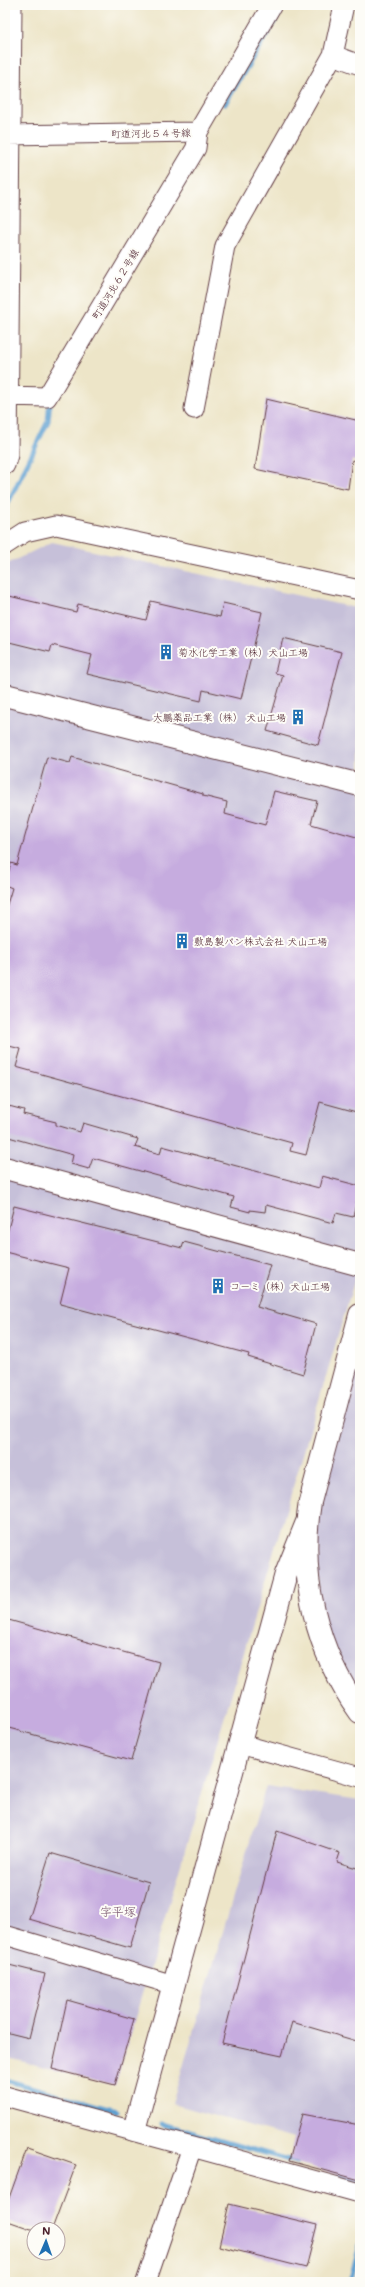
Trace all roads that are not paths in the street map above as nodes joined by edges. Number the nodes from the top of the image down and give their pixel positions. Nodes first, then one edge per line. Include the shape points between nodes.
1 (12, 5) edge
2 (272, 5) edge
3 (344, 5) edge
4 (333, 55) junction
5 (360, 65) edge
6 (198, 132) junction
7 (8, 135) edge
8 (7, 403) edge
9 (194, 409) dead end
10 (5, 465) edge
11 (5, 545) edge
12 (359, 587) edge
13 (5, 695) edge
14 (360, 785) edge
15 (5, 1168) edge
16 (360, 1265) edge
17 (360, 1315) edge
18 (307, 1522) junction
19 (360, 1712) edge
20 (240, 1744) junction
21 (360, 1776) edge
22 (5, 1935) edge
23 (174, 1984) junction
24 (5, 2096) edge
25 (134, 2130) junction
26 (192, 2147) junction
27 (360, 2193) edge
28 (146, 2282) edge

1 - 7 street
2 - 6 street, 町道河北５４号線
3 - 4 street
4 - 5 street
4 - 9 street via 225,246
6 - 7 street, 町道河北５４号線
6 - 8 street, 町道河北６２号線 via 196,148 47,397
7 - 8 street
8 - 10 street via 8,455
11 - 12 street via 25,532 56,525
13 - 14 street
15 - 16 street
17 - 18 street via 315,1482
18 - 19 street via 307,1570 313,1612 332,1665
18 - 20 street via 286,1574
20 - 21 street
20 - 23 street
22 - 23 street
23 - 25 street
24 - 25 street
25 - 26 street
26 - 27 street
26 - 28 street

